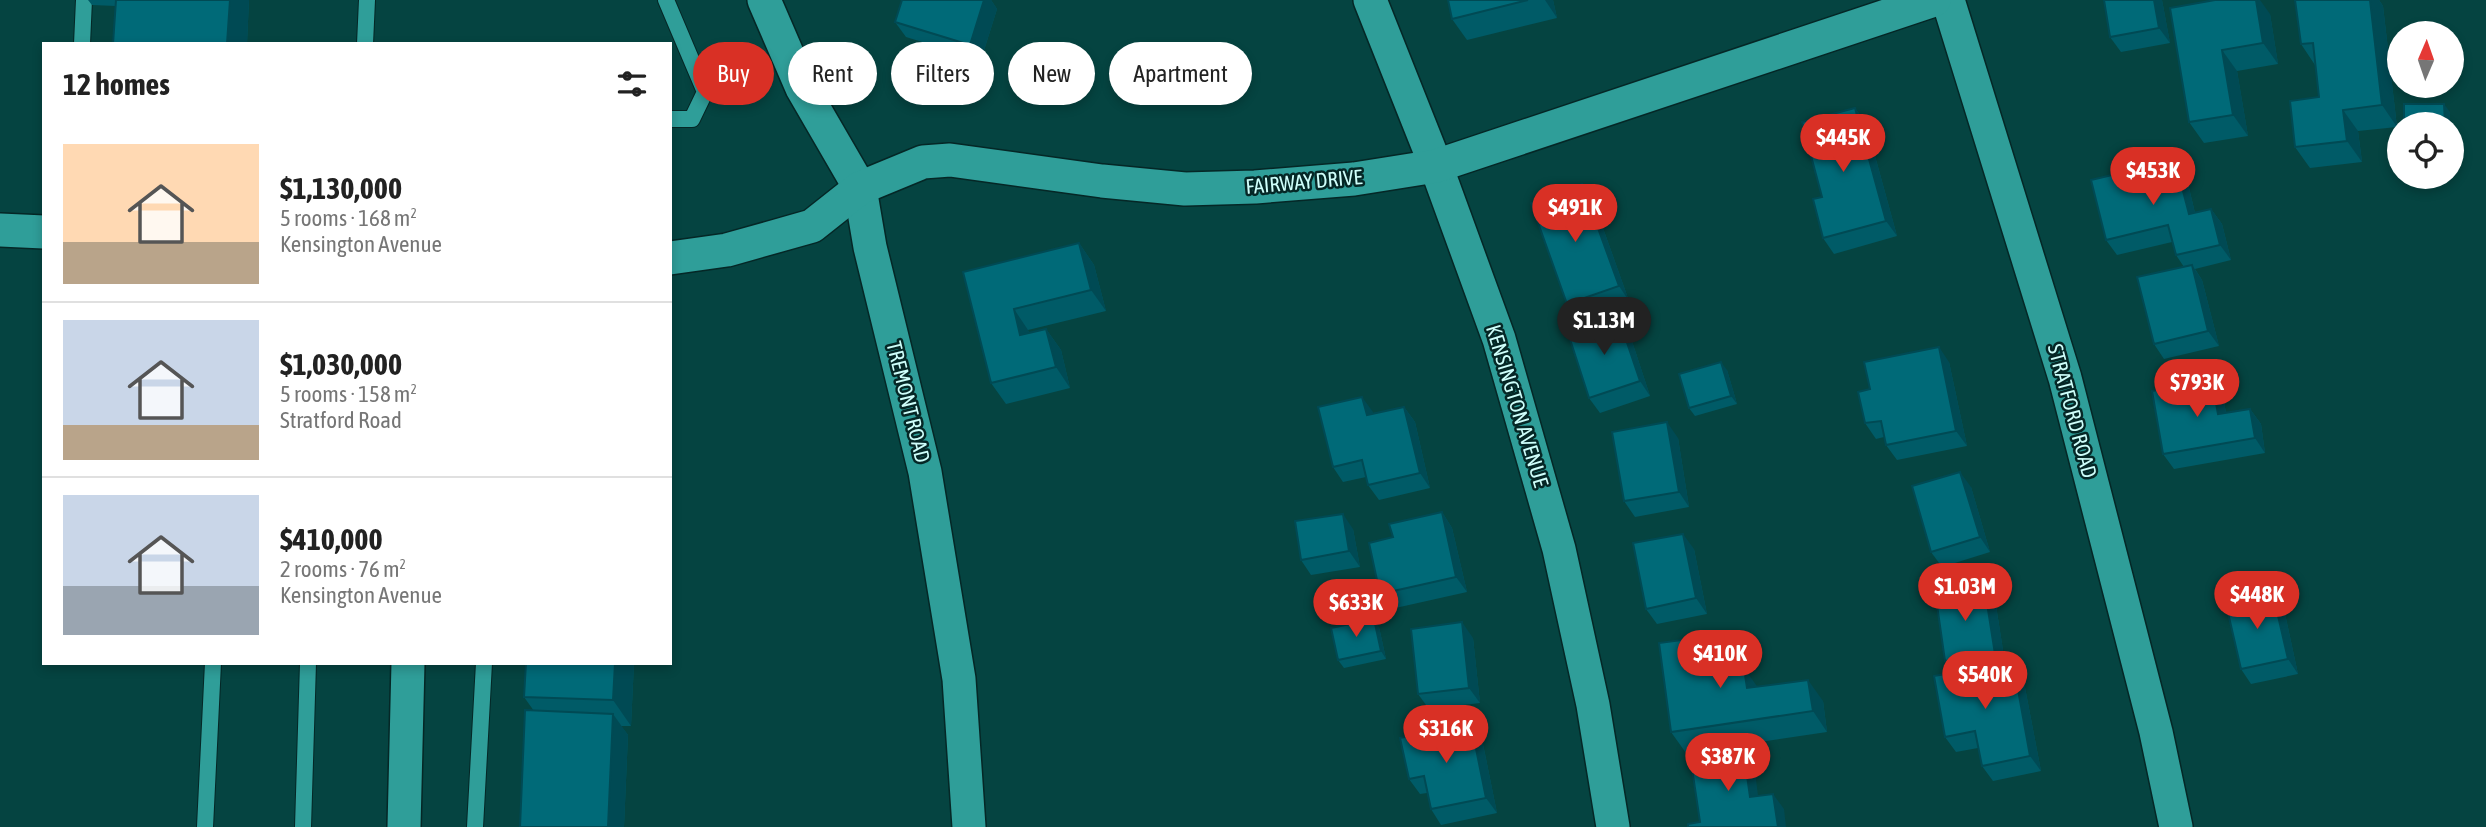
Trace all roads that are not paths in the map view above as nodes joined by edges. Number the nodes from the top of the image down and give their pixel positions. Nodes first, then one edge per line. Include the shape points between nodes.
1 (84, 0) edge
2 (367, 0) edge
3 (666, 0) edge
4 (764, 0) edge
5 (1370, 0) edge
6 (1934, 0) edge
7 (1948, 0) edge
8 (82, 42) edge
9 (365, 42) edge
10 (672, 119) edge
11 (1436, 166) junction
12 (860, 188) junction
13 (0, 230) edge
14 (42, 232) edge
15 (672, 258) edge
16 (213, 665) edge
17 (308, 665) edge
18 (408, 665) edge
19 (484, 665) edge
20 (205, 827) edge
21 (303, 827) edge
22 (404, 827) edge
23 (475, 827) edge
24 (969, 827) edge
25 (1613, 827) edge
26 (2176, 827) edge

1 - 8 lane
2 - 9 lane
3 - 10 lane via 705,92 692,119
4 - 12 street, TREMONT ROAD via 802,88
5 - 11 street, KENSINGTON AVENUE
6 - 11 street, FAIRWAY DRIVE
7 - 26 street, STRATFORD ROAD via 2065,378
11 - 12 street, FAIRWAY DRIVE via 1354,179 1185,189 950,160 923,162
11 - 25 street, KENSINGTON AVENUE via 1499,339 1559,550 1593,705
12 - 15 street, FAIRWAY DRIVE via 812,226 727,250
12 - 24 street, TREMONT ROAD via 925,472 960,679
13 - 14 street
16 - 20 lane
17 - 21 lane
18 - 22 street
19 - 23 lane

